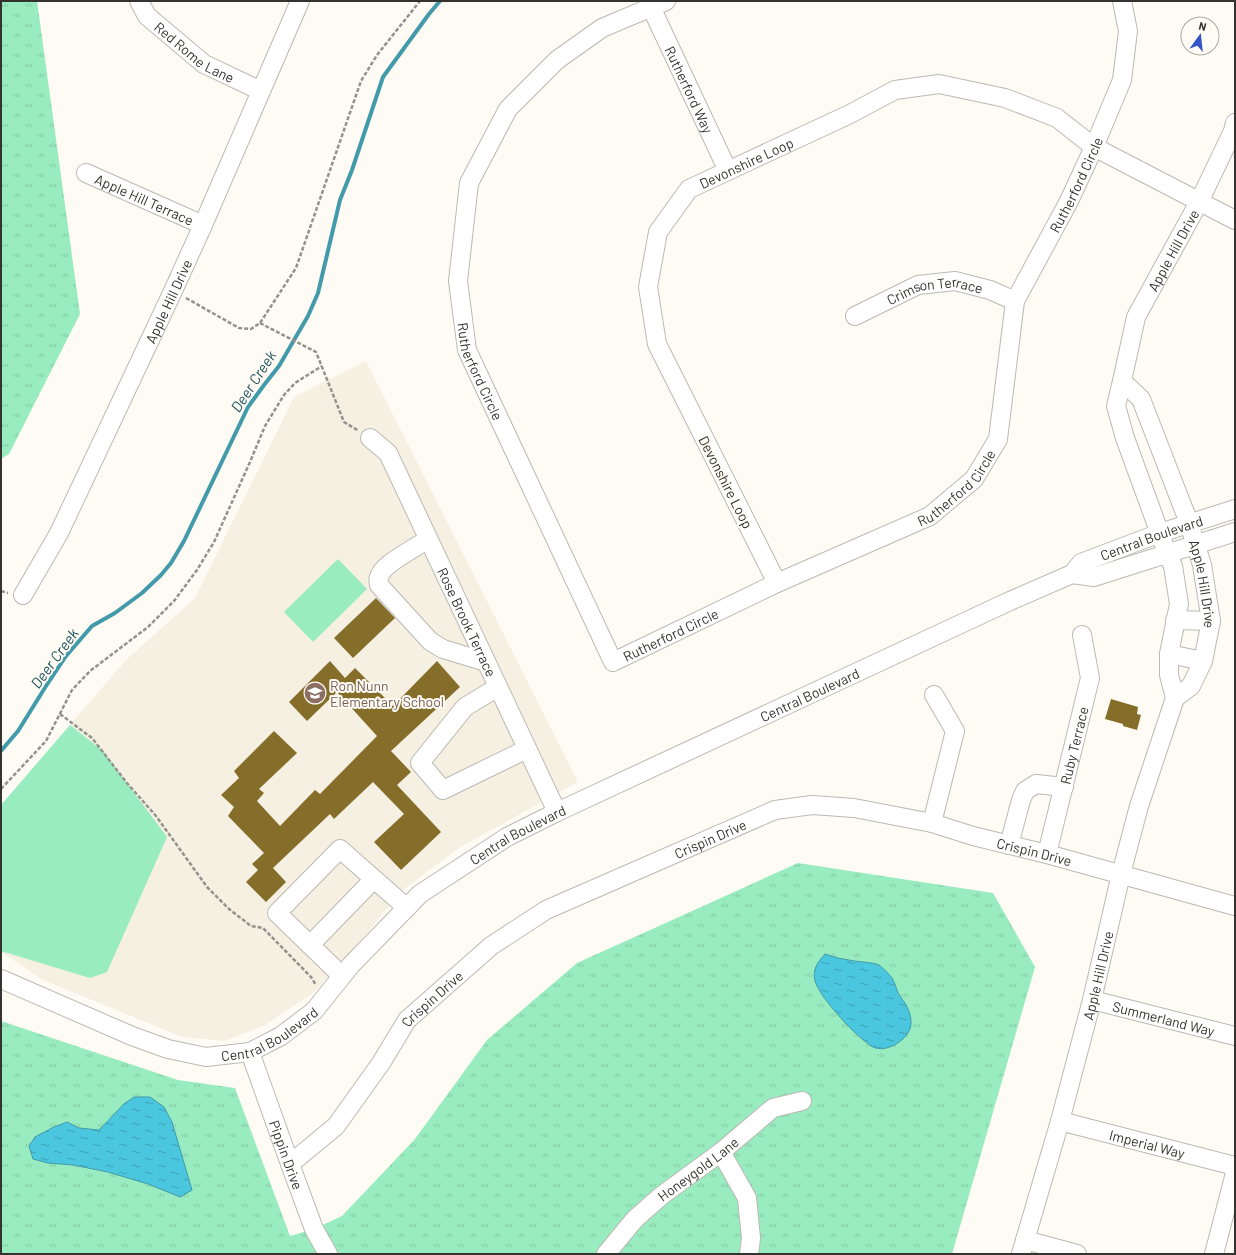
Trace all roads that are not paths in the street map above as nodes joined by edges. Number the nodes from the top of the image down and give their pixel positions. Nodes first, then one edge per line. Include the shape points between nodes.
1 (139, 1) edge
2 (300, 1) edge
3 (1122, 1) edge
4 (659, 4) edge
5 (261, 91) junction
6 (1235, 123) edge
7 (1094, 147) junction
8 (728, 171) junction
9 (86, 173) dead end
10 (1199, 202) junction
11 (1235, 220) edge
12 (203, 225) junction
13 (1015, 301) junction
14 (855, 316) dead end
15 (1122, 381) junction
16 (1153, 430) junction
17 (370, 438) road end
18 (1125, 438) junction
19 (1166, 463) junction
20 (1138, 473) junction
21 (1235, 509) edge
22 (1189, 523) junction
23 (1160, 532) junction
24 (1235, 532) edge
25 (428, 539) junction
26 (1196, 544) junction
27 (1167, 553) junction
28 (1072, 574) junction
29 (777, 583) junction
30 (23, 595) dead end
31 (1175, 620) junction
32 (1211, 621) junction
33 (1082, 635) dead end
34 (1169, 654) junction
35 (1203, 661) junction
36 (486, 662) junction
37 (498, 687) junction
38 (934, 695) dead end
39 (1175, 698) junction
40 (527, 749) junction
41 (1064, 787) junction
42 (557, 812) junction
43 (932, 824) junction
44 (1009, 845) junction
45 (1047, 854) junction
46 (1121, 874) junction
47 (374, 879) junction
48 (1235, 906) edge
49 (407, 908) junction
50 (310, 945) junction
51 (342, 976) junction
52 (1, 979) edge
53 (1092, 1000) junction
54 (1235, 1036) edge
55 (250, 1052) junction
56 (802, 1101) dead end
57 (1060, 1121) junction
58 (721, 1152) junction
59 (290, 1164) junction
60 (1235, 1166) edge
61 (1235, 1174) edge
62 (1023, 1247) edge
63 (328, 1254) edge
64 (606, 1254) edge
65 (749, 1254) edge
66 (1077, 1254) edge
67 (1214, 1254) edge

1 - 5 street, Red Rome Lane via 147,16 204,64
2 - 5 street, Apple Hill Drive
3 - 7 street, Rutherford Circle via 1128,31 1122,80
4 - 8 street, Rutherford Way
4 - 29 street, Rutherford Circle via 602,28 557,60 508,109 470,183 458,281 467,350 613,662
5 - 12 street, Apple Hill Drive
6 - 10 street, Apple Hill Drive
7 - 8 street, Devonshire Loop via 1057,118 1005,98 939,84 895,90
7 - 10 street, Devonshire Loop
7 - 13 street, Rutherford Circle via 1069,201
8 - 29 street, Devonshire Loop via 689,189 658,232 648,287 657,344
9 - 12 street, Apple Hill Terrace
10 - 11 street, Devonshire Loop
10 - 15 street, Apple Hill Drive via 1136,317
12 - 30 street, Apple Hill Drive via 60,533
13 - 14 street, Crimson Terrace via 990,290 955,281 918,285
13 - 29 street, Rutherford Circle via 998,439 974,479 930,516
15 - 16 street, Apple Hill Drive via 1141,399
15 - 18 street, Apple Hill Drive via 1116,406
16 - 18 street
16 - 19 street, Apple Hill Drive
17 - 25 street, Rose Brook Terrace via 388,453
18 - 20 street, Apple Hill Drive
19 - 20 street
19 - 22 street, Apple Hill Drive
20 - 23 street, Apple Hill Drive
21 - 22 street, Central Boulevard
22 - 23 street, Central Boulevard
22 - 26 street, Apple Hill Drive
23 - 27 street, Apple Hill Drive
23 - 28 street, Central Boulevard via 1081,563
24 - 26 street, Central Boulevard
25 - 36 street, Rose Brook Terrace
25 - 36 street via 386,566 380,573 379,586 436,646
26 - 27 street, Central Boulevard
26 - 32 street, Apple Hill Drive
27 - 28 street, Central Boulevard via 1094,577
27 - 31 street, Apple Hill Drive via 1173,566 1178,604
28 - 42 street, Central Boulevard
31 - 32 street
31 - 34 street, Apple Hill Drive
32 - 35 street, Apple Hill Drive
33 - 41 street, Ruby Terrace via 1090,678
34 - 35 street
34 - 39 street, Apple Hill Drive via 1169,675
35 - 39 street, Apple Hill Drive via 1191,686
36 - 37 street, Rose Brook Terrace
37 - 40 street, Rose Brook Terrace
37 - 40 street via 465,707 420,763 443,790
38 - 43 street via 955,731
39 - 46 street, Apple Hill Drive
40 - 42 street, Rose Brook Terrace
41 - 44 street via 1036,784 1025,791
41 - 45 street, Ruby Terrace
42 - 49 street, Central Boulevard via 507,837 420,894
43 - 44 street, Crispin Drive
43 - 59 street, Crispin Drive via 854,808 812,805 775,810 546,910 491,946 408,1020 336,1126
44 - 45 street, Crispin Drive
45 - 46 street, Crispin Drive
46 - 48 street, Crispin Drive
46 - 53 street, Apple Hill Drive
47 - 49 street
47 - 50 street
47 - 50 street via 340,849 277,913
49 - 51 street, Central Boulevard
50 - 51 street
51 - 55 street, Central Boulevard via 314,1011 281,1036
52 - 55 street, Central Boulevard via 168,1049 206,1057
53 - 54 street, Summerland Way
53 - 57 street, Apple Hill Drive
55 - 59 street, Pippin Drive
56 - 58 street, Honeygold Lane via 773,1108
57 - 60 street, Imperial Way
57 - 62 street, Apple Hill Drive
58 - 64 street, Honeygold Lane via 661,1196 635,1219
58 - 65 street via 747,1198 751,1238
59 - 63 street, Pippin Drive via 314,1229
61 - 67 street
62 - 66 street

